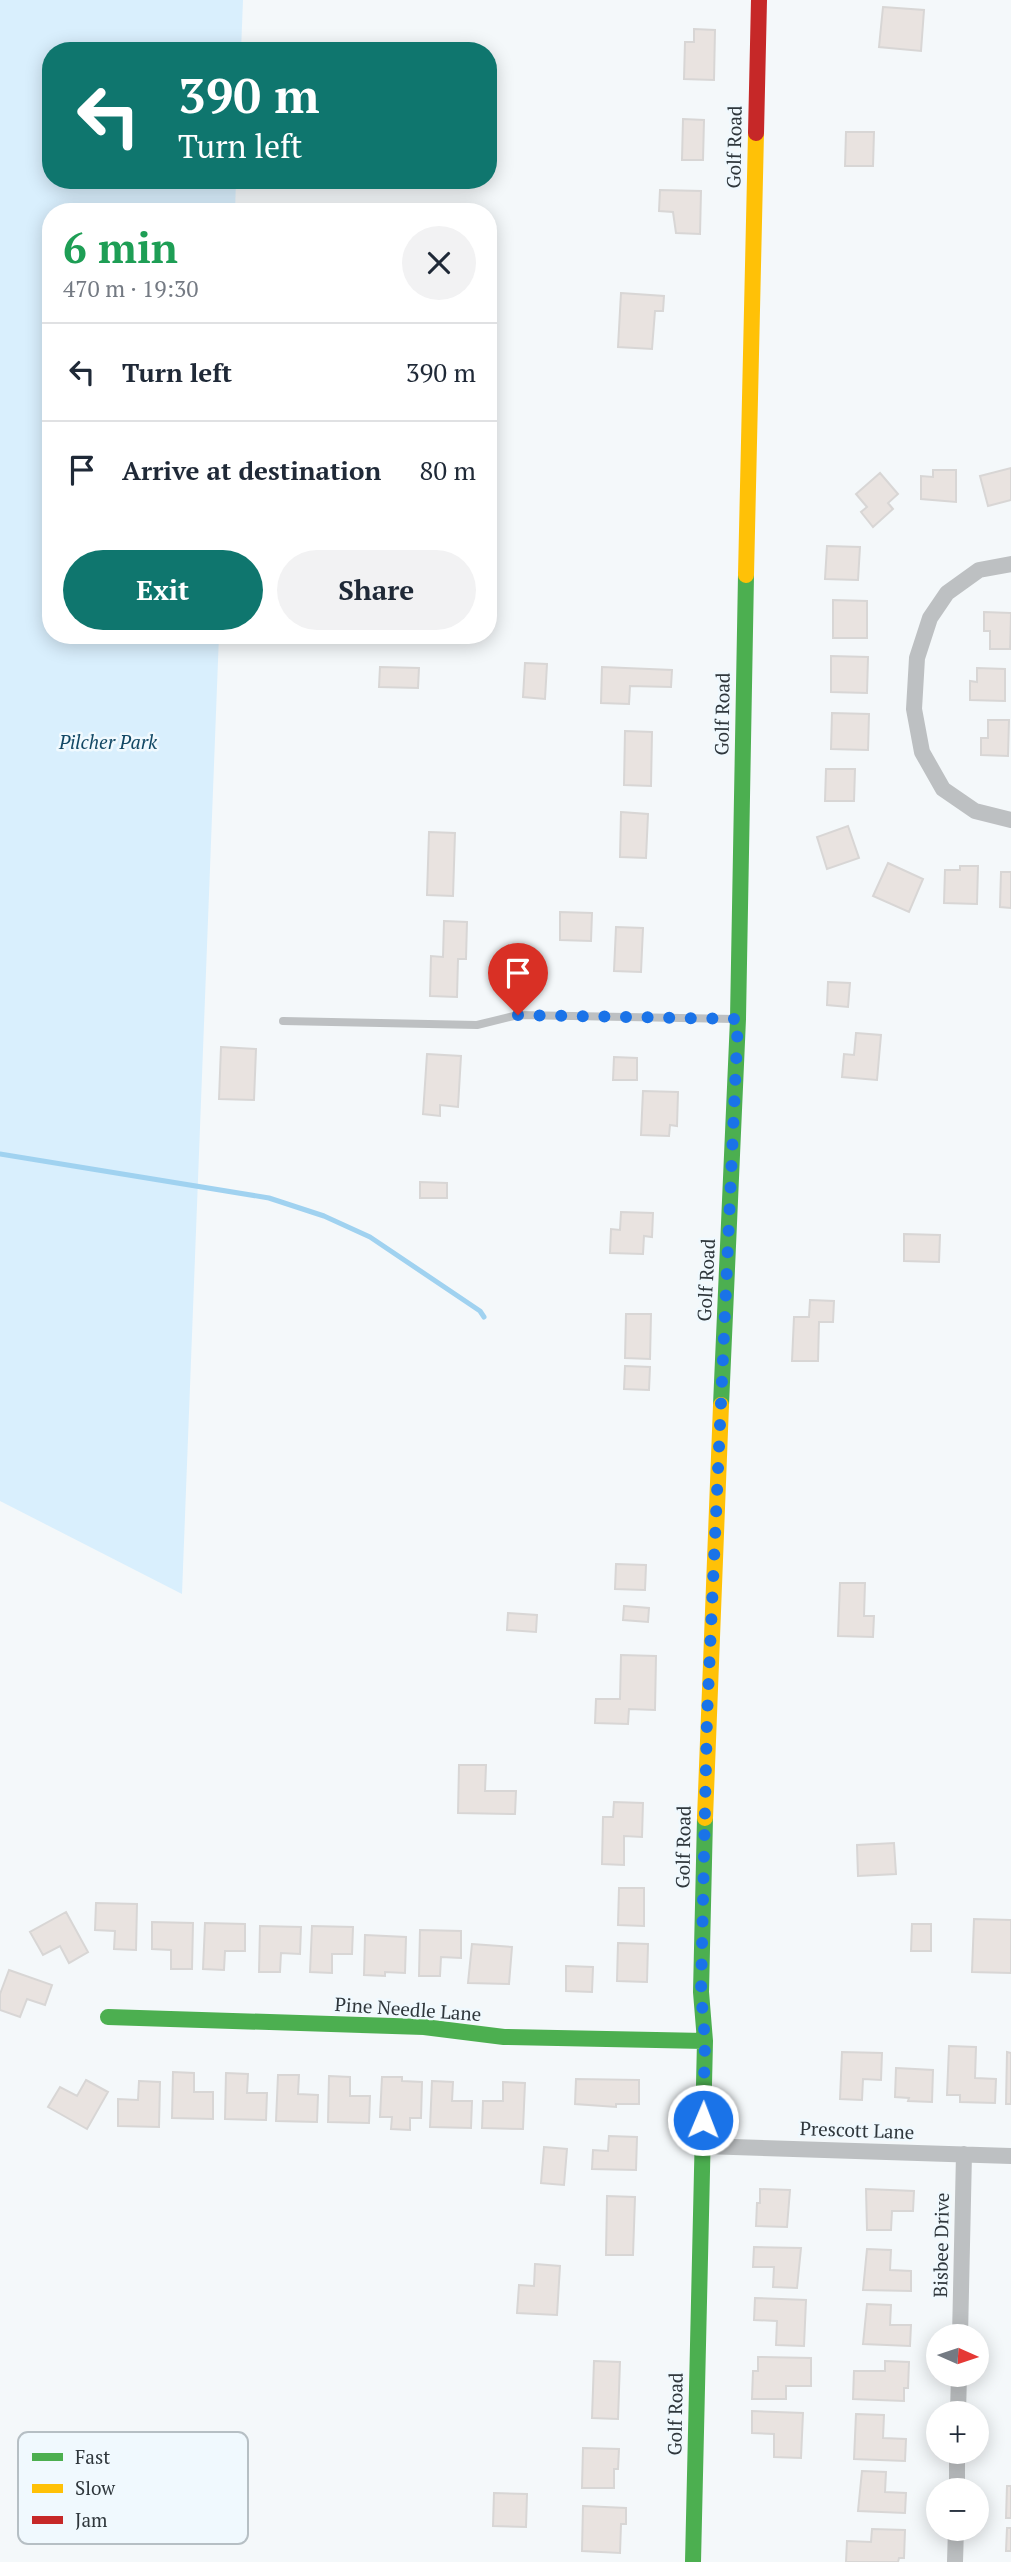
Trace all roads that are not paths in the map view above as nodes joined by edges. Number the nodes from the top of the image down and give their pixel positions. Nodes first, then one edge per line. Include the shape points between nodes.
1 (759, 0) edge
2 (1011, 564) edge
3 (1011, 820) edge
4 (738, 1019) junction
5 (283, 1021) dead end
6 (108, 2017) dead end
7 (705, 2041) junction
8 (703, 2146) junction
9 (964, 2154) junction
10 (1011, 2156) edge
11 (960, 2324) edge
12 (956, 2541) edge
13 (693, 2562) edge
14 (955, 2562) edge

1 - 4 street, Golf Road
2 - 3 street via 979,570 947,593 930,618 917,658 914,709 922,752 943,789 975,811
4 - 5 lane via 518,1015 477,1025
4 - 7 street, Golf Road via 707,1718 701,1992
6 - 7 street, Pine Needle Lane via 424,2027 504,2037
7 - 8 street, Golf Road
8 - 9 street, Prescott Lane
8 - 13 street, Golf Road
9 - 10 street, Prescott Lane
9 - 11 street, Bisbee Drive
12 - 14 street

